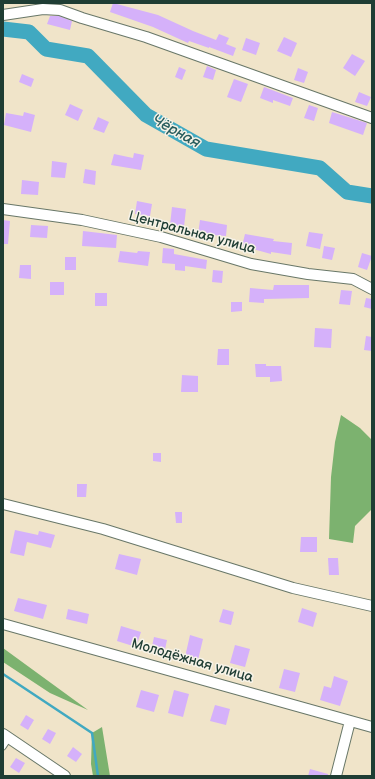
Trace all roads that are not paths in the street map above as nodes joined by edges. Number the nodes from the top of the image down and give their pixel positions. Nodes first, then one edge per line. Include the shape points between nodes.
1 (3, 15) edge
2 (372, 118) edge
3 (3, 209) edge
4 (372, 289) edge
5 (3, 504) edge
6 (372, 606) edge
7 (3, 624) edge
8 (350, 720) junction
9 (372, 727) edge
10 (6, 736) edge
11 (3, 747) edge
12 (65, 776) edge
13 (336, 776) edge

1 - 2 street via 44,9 60,10 146,37
3 - 4 street, Центральная улица via 82,220 161,237 251,264 353,279
5 - 6 street via 103,529 293,588
7 - 8 street, Молодёжная улица
8 - 9 street, Молодёжная улица
8 - 13 street
10 - 11 lane
10 - 12 street

